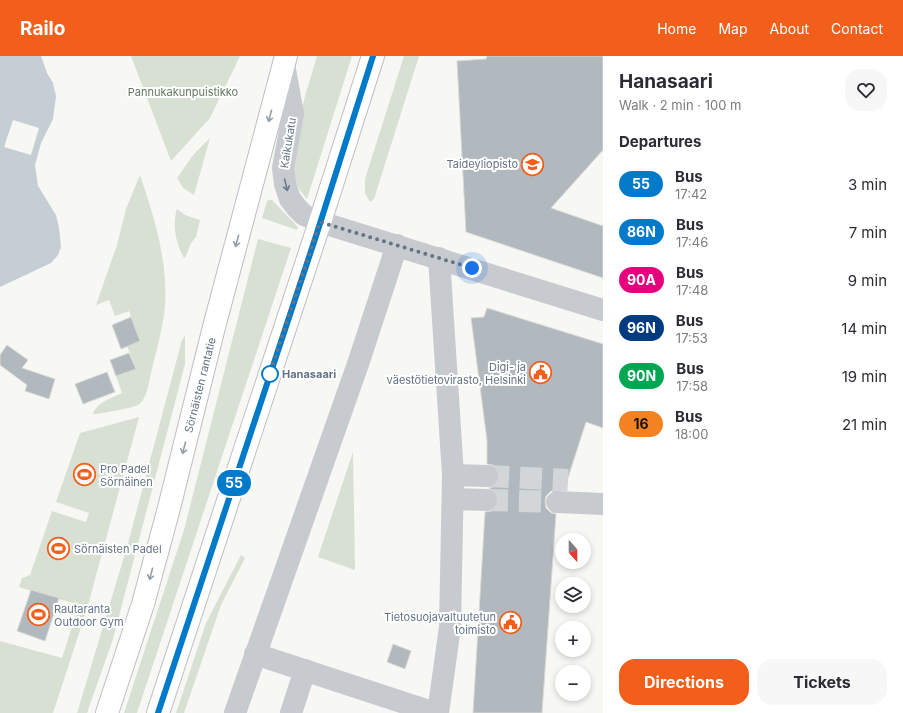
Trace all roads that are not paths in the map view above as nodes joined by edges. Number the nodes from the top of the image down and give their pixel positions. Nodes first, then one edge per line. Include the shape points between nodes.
1 (373, 56) edge
2 (285, 60) edge
3 (320, 222) junction
4 (397, 245) junction
5 (439, 258) junction
6 (603, 310) edge
7 (453, 475) junction
8 (487, 476) tunnel mouth
9 (453, 499) junction
10 (486, 500) tunnel mouth
11 (557, 502) tunnel mouth
12 (603, 504) edge
13 (255, 654) junction
14 (305, 670) junction
15 (107, 713) edge
16 (158, 713) edge
17 (235, 713) edge
18 (291, 713) edge
19 (435, 713) edge
20 (438, 713) edge

1 - 3 main road
2 -> 3 street, Kaikukatu via 293,114 283,168 285,184 296,208 304,215
2 -> 15 main road, Sörnäisten rantatie via 143,604
3 - 4 street, Kaikukatu
3 - 16 main road
4 - 5 street, Kaikukatu
4 - 13 street via 359,361
5 - 6 street, Kaikukatu
5 - 7 street
7 - 8 street
7 - 9 street
9 - 10 street
9 - 20 street via 450,627
11 - 12 street
13 - 14 street
13 - 17 street
14 - 18 street
14 - 19 street

